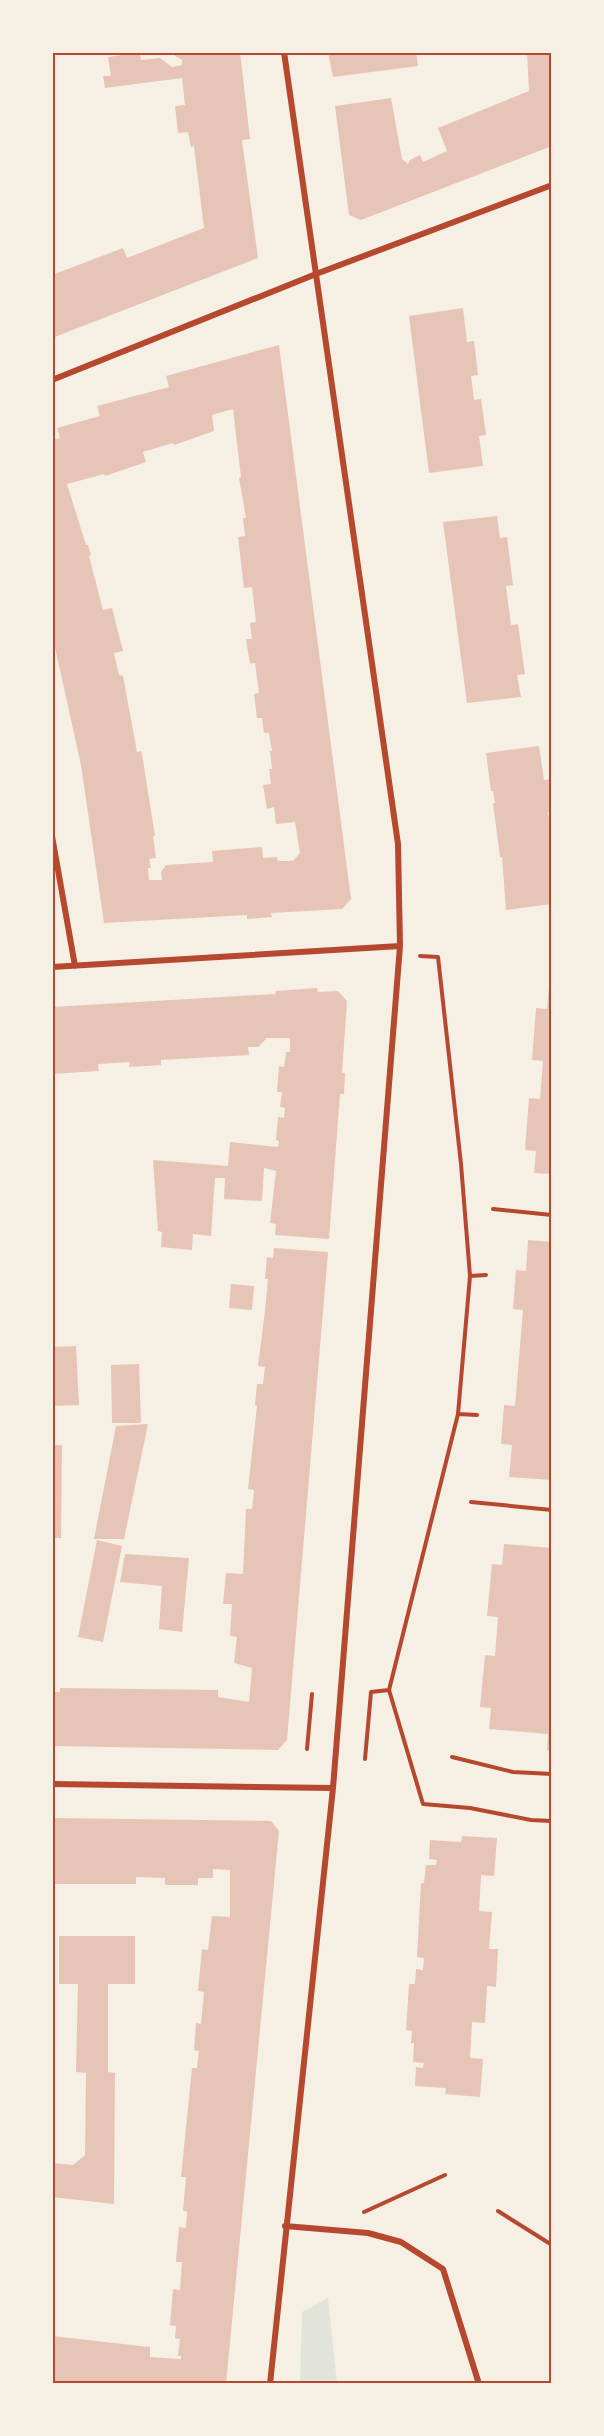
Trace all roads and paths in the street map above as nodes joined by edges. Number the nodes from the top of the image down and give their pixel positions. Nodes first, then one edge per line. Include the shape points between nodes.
1 (284, 52) edge
2 (552, 185) edge
3 (316, 274) junction
4 (52, 380) edge
5 (52, 836) edge
6 (400, 946) junction
7 (399, 954) junction
8 (75, 966) junction
9 (52, 967) edge
10 (493, 1209) dead end
11 (552, 1215) edge
12 (486, 1275) dead end
13 (470, 1276) junction
14 (458, 1414) junction
15 (477, 1415) dead end
16 (471, 1502) dead end
17 (552, 1510) edge
18 (389, 1690) junction
19 (312, 1694) dead end
20 (307, 1749) dead end
21 (452, 1757) dead end
22 (365, 1759) dead end
23 (552, 1774) edge
24 (52, 1784) edge
25 (333, 1788) junction
26 (552, 1821) edge
27 (445, 2175) dead end
28 (365, 2211) dead end
29 (498, 2211) dead end
30 (285, 2226) junction
31 (552, 2245) edge
32 (270, 2384) edge
33 (479, 2384) edge

1 - 3 street
2 - 3 street
3 - 4 street
3 - 6 street via 398,844
5 - 8 street
6 - 7 street
6 - 8 street
7 - 13 path via 438,957
7 - 25 street
8 - 9 street
10 - 11 path
12 - 13 path
13 - 14 path
14 - 15 path
14 - 18 path
16 - 17 path
18 - 22 path via 371,1692
18 - 26 path via 423,1804
19 - 20 path
21 - 23 path via 513,1772
24 - 25 street
25 - 30 street
27 - 28 path
29 - 31 path
30 - 32 street
30 - 33 street via 368,2234 401,2242 443,2269

